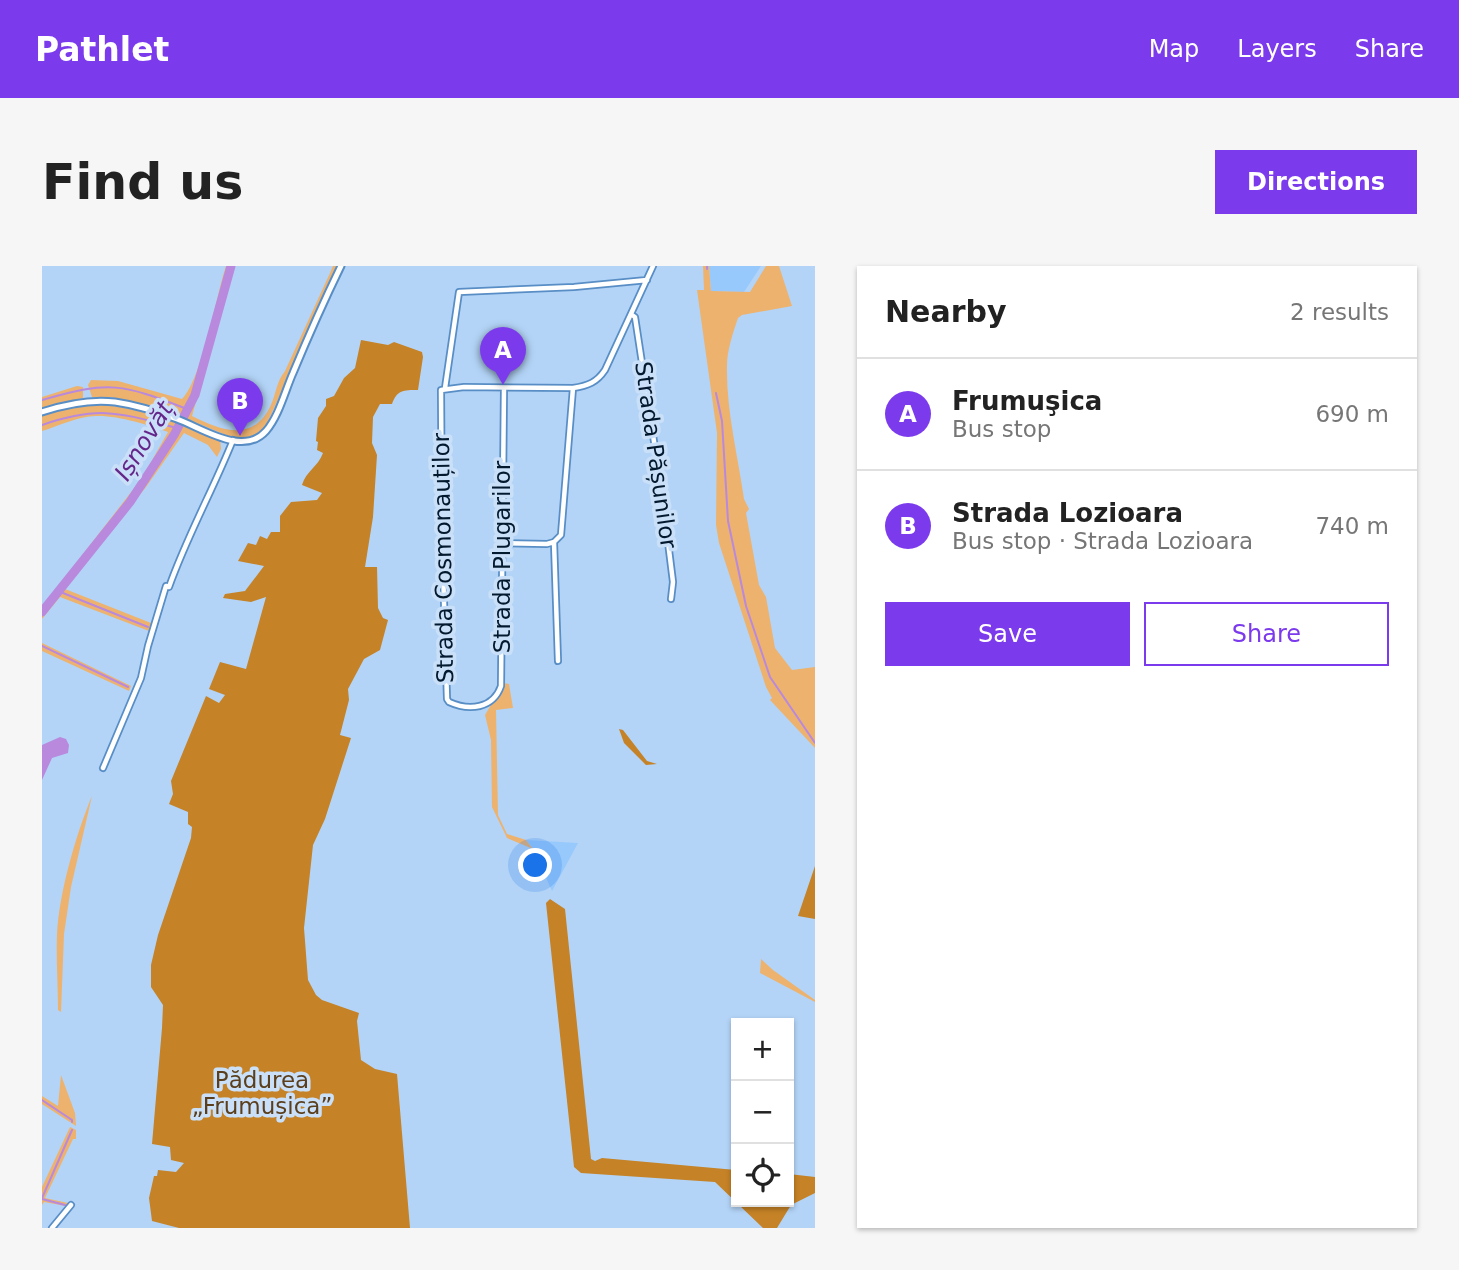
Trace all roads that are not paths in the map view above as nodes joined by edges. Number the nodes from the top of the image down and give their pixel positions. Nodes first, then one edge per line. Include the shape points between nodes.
1 (341, 266) edge
2 (653, 266) edge
3 (647, 280) junction
4 (632, 315) junction
5 (504, 388) junction
6 (573, 388) junction
7 (443, 389) junction
8 (42, 412) edge
9 (233, 440) junction
10 (554, 542) junction
11 (501, 543) junction
12 (671, 599) dead end
13 (558, 661) dead end
14 (471, 709) joint
15 (103, 768) dead end
16 (71, 1205) dead end
17 (52, 1228) edge

1 - 9 street via 269,426 257,438
2 - 3 street
3 - 4 street
3 - 7 street via 459,292
4 - 6 street via 599,379
4 - 12 street, Strada Pășunilor via 662,494
5 - 6 street
5 - 7 street
5 - 11 street, Strada Plugarilor
6 - 10 street via 561,535
7 - 14 street, Strada Cosmonauților via 447,699
8 - 9 street via 103,401 176,418
9 - 15 street via 166,586 141,678
10 - 11 street
10 - 13 street
11 - 14 street, Strada Plugarilor via 501,686 488,704
16 - 17 street

